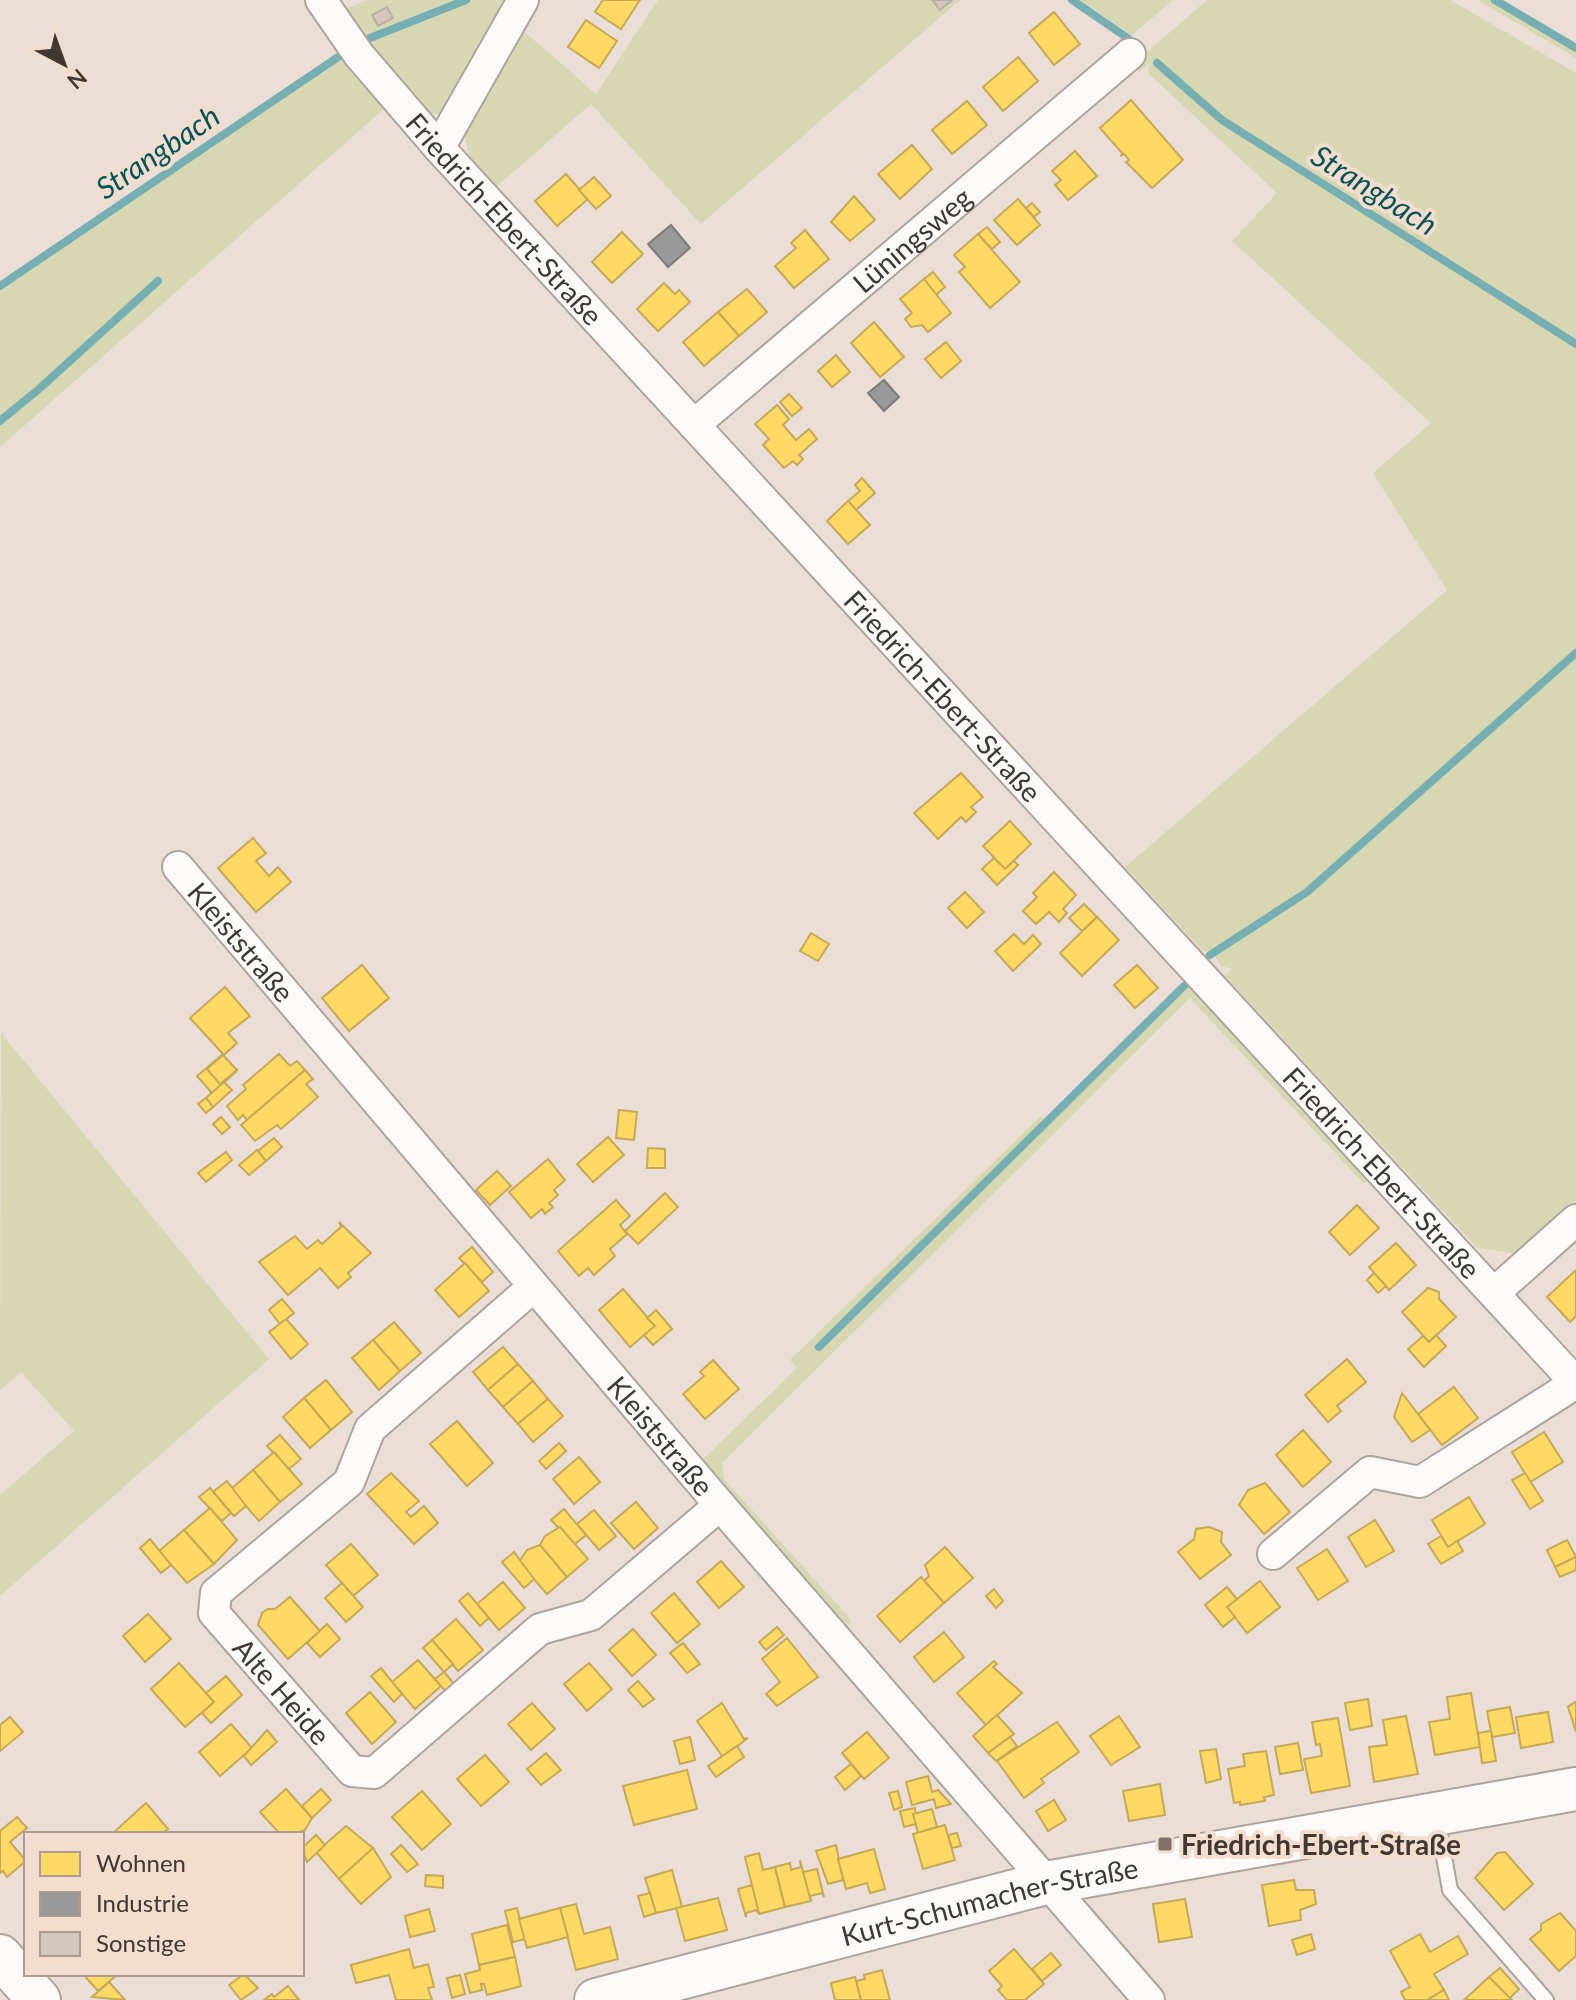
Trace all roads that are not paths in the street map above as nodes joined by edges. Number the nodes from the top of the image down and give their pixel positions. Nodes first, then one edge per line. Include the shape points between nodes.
1 (321, 0) edge
2 (523, 0) edge
3 (1130, 54) dead end
4 (439, 148) junction
5 (694, 425) junction
6 (178, 867) dead end
7 (1576, 1220) edge
8 (533, 1287) junction
9 (1494, 1293) junction
10 (1576, 1383) edge
11 (720, 1505) junction
12 (1273, 1554) dead end
13 (1576, 1789) edge
14 (1436, 1814) junction
15 (1046, 1883) junction
16 (0, 1956) edge
17 (39, 2000) edge
18 (596, 2000) edge
19 (1149, 2000) edge
20 (1546, 2000) edge

1 - 4 street, Friedrich-Ebert-Straße via 359,55
2 - 4 street
3 - 5 street, Lüningsweg
4 - 5 street, Friedrich-Ebert-Straße
5 - 9 street, Friedrich-Ebert-Straße
6 - 8 street, Kleiststraße
7 - 9 street
8 - 11 street, Kleiststraße
8 - 11 street, Alte Heide via 370,1429 349,1482 216,1593 214,1613 352,1771 374,1773 540,1629 591,1615
9 - 10 street, Friedrich-Ebert-Straße
10 - 12 street via 1420,1482 1370,1472
11 - 15 street, Kleiststraße
13 - 14 street, Kurt-Schumacher-Straße
14 - 15 street, Kurt-Schumacher-Straße
14 - 20 lane via 1450,1890
15 - 18 street, Kurt-Schumacher-Straße
15 - 19 street, Kleiststraße
16 - 17 street

